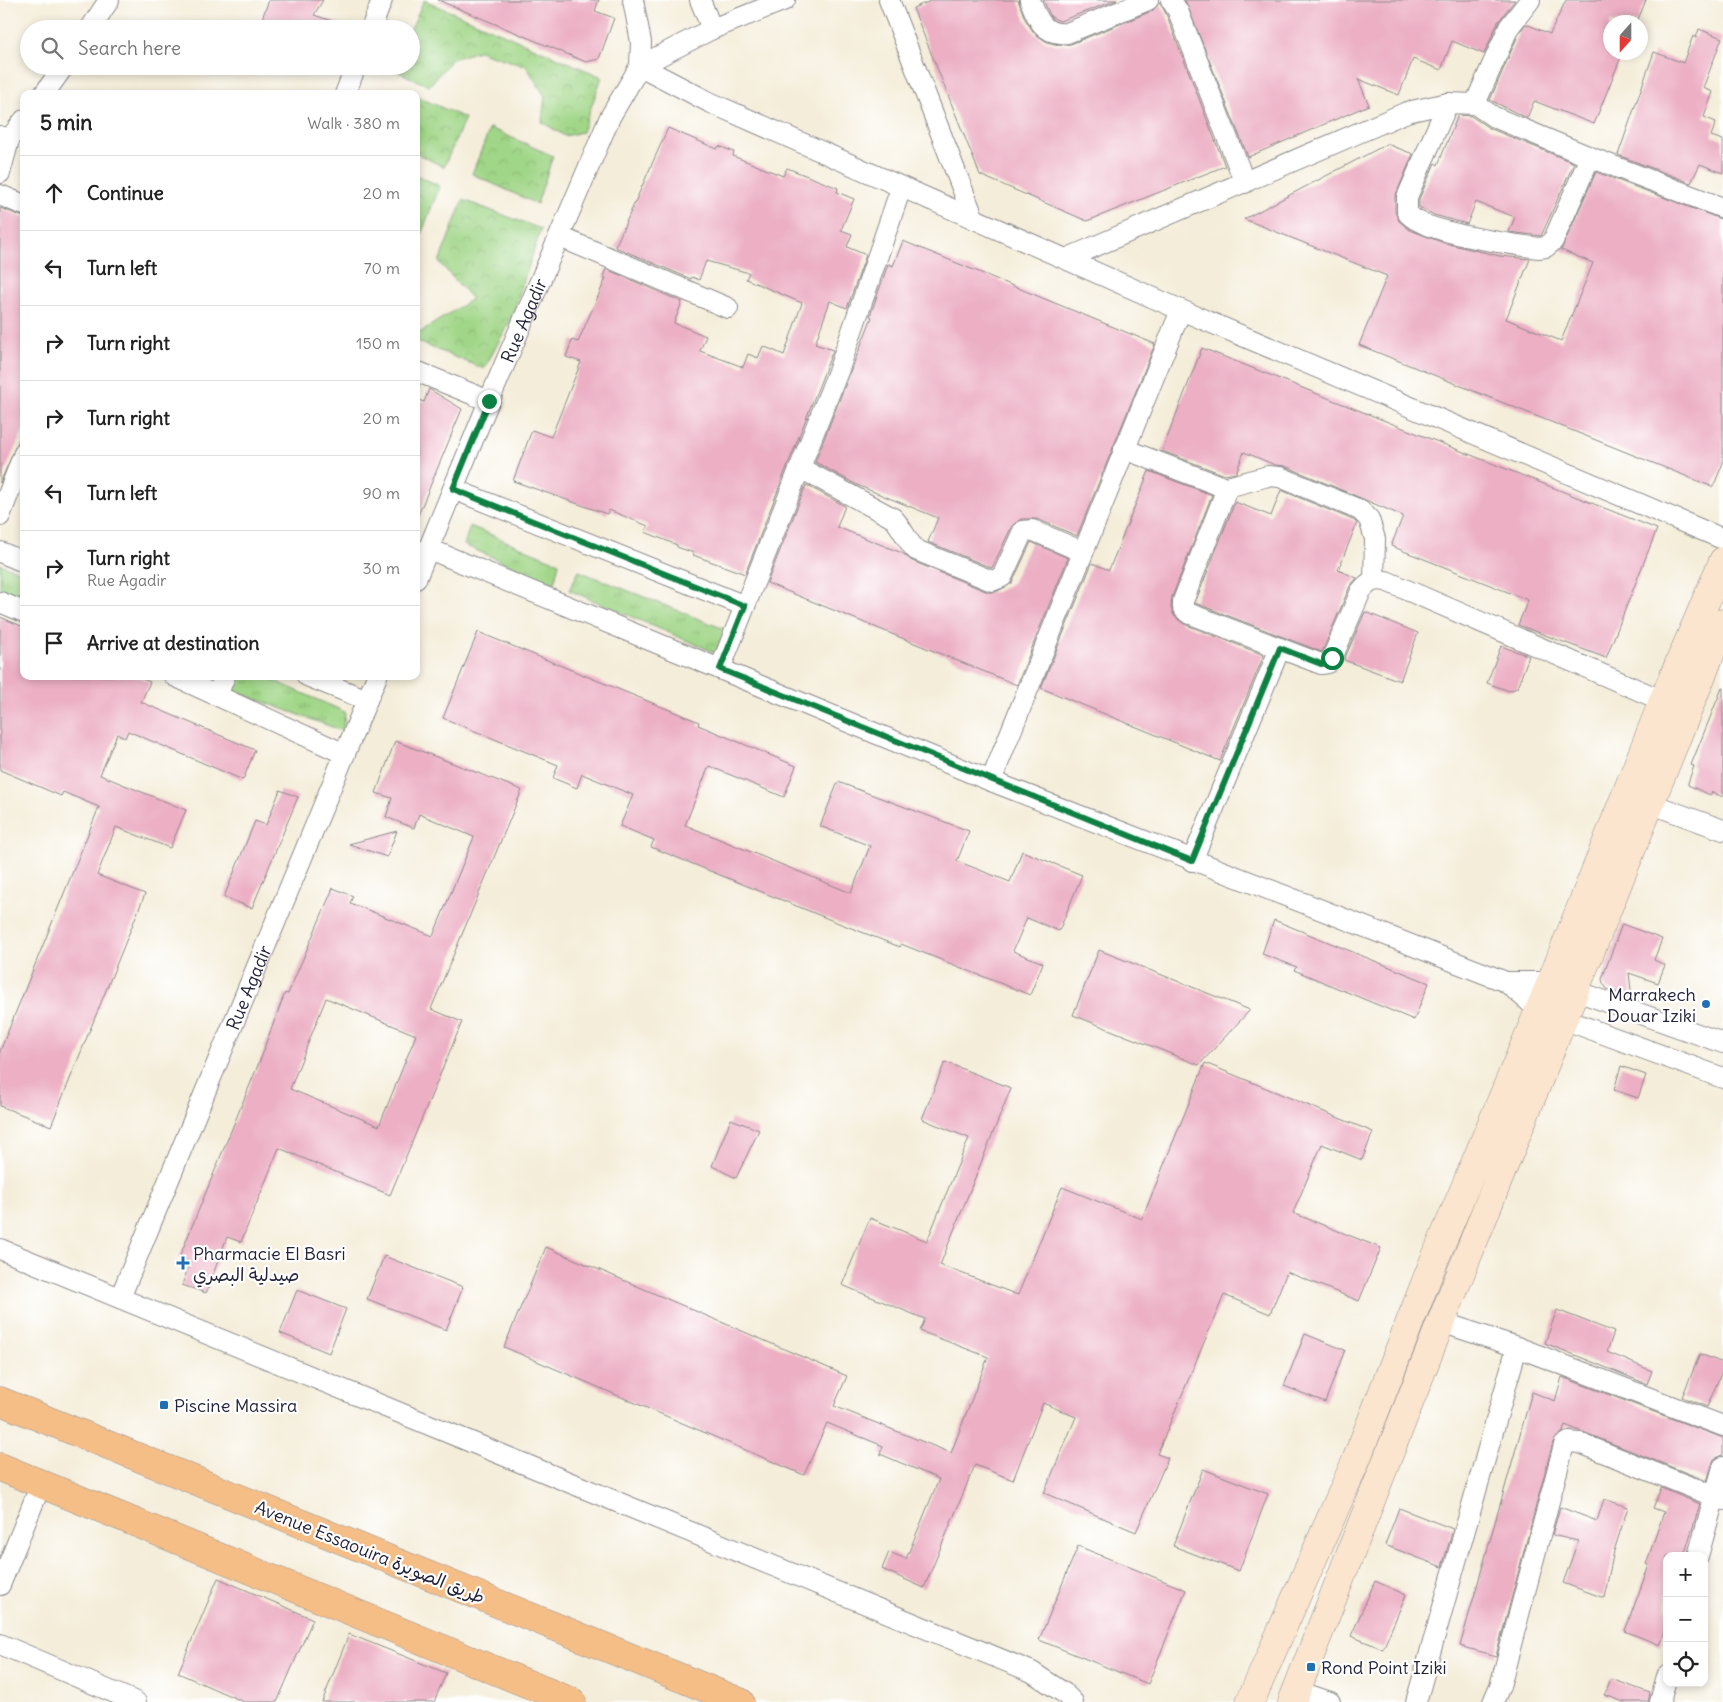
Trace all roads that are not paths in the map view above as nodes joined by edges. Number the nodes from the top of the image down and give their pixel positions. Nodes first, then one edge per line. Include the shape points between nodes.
1 (108, 0) edge
2 (382, 0) edge
3 (633, 0) edge
4 (700, 0) edge
5 (785, 0) edge
6 (889, 0) edge
7 (1030, 0) edge
8 (1148, 0) edge
9 (1171, 0) edge
10 (1530, 0) edge
11 (96, 20) edge
12 (374, 20) edge
13 (712, 29) junction
14 (640, 66) junction
15 (58, 75) edge
16 (352, 75) edge
17 (47, 90) edge
18 (347, 90) edge
19 (1448, 103) junction
20 (1475, 104) junction
21 (20, 124) edge
22 (4, 138) edge
23 (1590, 157) junction
24 (0, 173) edge
25 (1245, 183) junction
26 (902, 188) junction
27 (0, 195) edge
28 (20, 203) edge
29 (1723, 208) edge
30 (974, 219) junction
31 (560, 237) junction
32 (1068, 258) junction
33 (728, 308) dead end
34 (1181, 310) junction
35 (420, 373) edge
36 (489, 401) junction
37 (1124, 449) junction
38 (20, 464) edge
39 (800, 468) junction
40 (1224, 488) junction
41 (453, 489) junction
42 (0, 516) edge
43 (1723, 539) edge
44 (429, 549) junction
45 (0, 552) edge
46 (1083, 552) junction
47 (20, 560) edge
48 (1723, 561) edge
49 (420, 570) edge
50 (1374, 580) junction
51 (0, 602) edge
52 (745, 606) junction
53 (20, 610) edge
54 (1723, 623) edge
55 (1280, 648) junction
56 (720, 669) junction
57 (184, 680) edge
58 (223, 680) edge
59 (317, 680) edge
60 (375, 680) edge
61 (217, 694) junction
62 (367, 700) junction
63 (1675, 705) junction
64 (345, 754) junction
65 (991, 781) junction
66 (1649, 804) junction
67 (1723, 830) edge
68 (1192, 861) junction
69 (1506, 982) junction
70 (1563, 986) junction
71 (1539, 1010) junction
72 (1565, 1020) junction
73 (1723, 1043) edge
74 (1723, 1078) edge
75 (0, 1249) edge
76 (120, 1298) junction
77 (1441, 1322) junction
78 (1517, 1347) junction
79 (0, 1401) edge
80 (1723, 1426) edge
81 (1723, 1467) edge
82 (0, 1468) edge
83 (42, 1484) junction
84 (1719, 1498) edge
85 (1699, 1552) edge
86 (0, 1585) edge
87 (0, 1644) edge
88 (1664, 1687) edge
89 (1295, 1696) edge
90 (136, 1702) edge
91 (572, 1702) edge
92 (740, 1702) edge
93 (1073, 1702) edge
94 (1250, 1702) edge
95 (1330, 1702) edge
96 (1416, 1702) edge
97 (1493, 1702) edge
98 (1660, 1702) edge

1 - 11 street
2 - 12 street
3 - 14 street via 641,42
4 - 13 street
5 - 13 street
6 - 30 street
7 - 8 street via 1040,23 1048,32 1058,34
9 - 25 street
10 - 20 street via 1509,28
13 - 14 street
14 - 26 street via 709,102
14 - 31 street, Rue Agadir via 610,117
15 - 17 street
16 - 18 street
19 - 20 street
19 - 23 street via 1407,197 1407,212 1415,220 1459,235 1546,247 1553,241
19 - 25 street via 1407,112
20 - 23 street via 1494,117
21 - 22 street
22 - 24 street
23 - 29 street
25 - 32 street
26 - 30 street
26 - 39 street via 839,369
27 - 28 street
30 - 32 street
31 - 33 street
31 - 36 street, Rue Agadir
32 - 34 street
34 - 37 street
34 - 43 street
35 - 36 street
36 - 41 street, Rue Agadir
37 - 40 street
37 - 46 street
38 - 42 street
39 - 46 street via 893,518 916,550 992,581 1002,576 1023,531 1032,530
39 - 52 street
40 - 50 street via 1268,476 1280,477 1360,510 1369,519 1375,539
40 - 55 street via 1226,495 1183,608 1188,613
41 - 44 street, Rue Agadir
41 - 52 street
44 - 49 street, Rue Agadir
44 - 56 street
45 - 47 street
46 - 65 street
48 - 63 street
50 - 55 street via 1361,591 1328,663 1321,664
50 - 63 street via 1386,581
51 - 53 street
52 - 56 street
54 - 63 street
55 - 68 street
56 - 65 street
57 - 61 street
58 - 61 street
59 - 62 street
60 - 62 street, Rue Agadir
61 - 64 street
62 - 64 street, Rue Agadir
63 - 66 street
63 - 70 street
64 - 76 street, Rue Agadir
65 - 68 street
66 - 67 street
66 - 70 street
68 - 69 street
69 - 70 street
69 - 71 street
70 - 71 street
70 - 72 street
70 - 73 street
71 - 72 street
71 - 94 street via 1431,1268 1355,1463
72 - 74 street
72 - 77 street
75 - 76 street
76 - 93 street via 1032,1672 1064,1692
77 - 78 street
77 - 89 street
78 - 80 street
78 - 96 street
79 - 92 main road, Avenue Essaouira طريق الصويرة
81 - 84 street
82 - 83 main road
83 - 86 street
83 - 91 main road
84 - 85 street
84 - 97 street via 1580,1443 1564,1445
87 - 90 street
88 - 98 street
89 - 95 street

